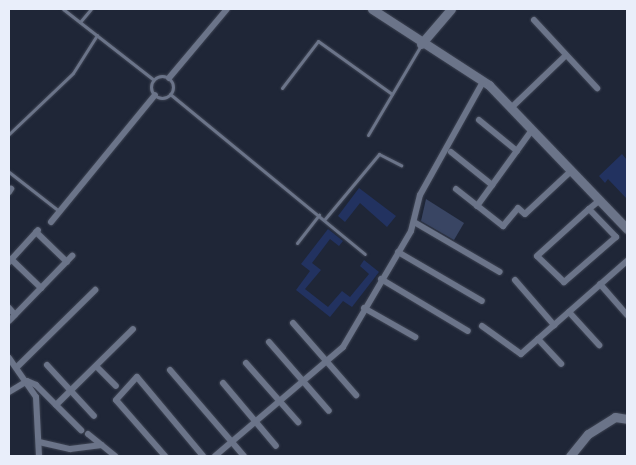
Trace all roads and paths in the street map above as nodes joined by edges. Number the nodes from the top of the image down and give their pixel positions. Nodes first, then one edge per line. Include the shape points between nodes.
1 (63, 9) edge
2 (91, 9) edge
3 (227, 9) edge
4 (372, 9) edge
5 (451, 9) edge
6 (534, 20) dead end
7 (80, 22) junction
8 (97, 35) junction
9 (421, 44) junction
10 (566, 55) junction
11 (169, 78) junction
12 (154, 80) junction
13 (483, 82) junction
14 (282, 88) dead end
15 (597, 88) dead end
16 (170, 94) junction
17 (392, 94) junction
18 (156, 95) junction
19 (511, 108) junction
20 (479, 120) dead end
21 (532, 130) junction
22 (9, 134) edge
23 (368, 134) dead end
24 (517, 151) junction
25 (451, 152) dead end
26 (400, 165) dead end
27 (571, 171) junction
28 (9, 172) edge
29 (492, 185) junction
30 (456, 189) dead end
31 (600, 200) junction
32 (477, 206) junction
33 (589, 208) junction
34 (59, 212) junction
35 (318, 215) junction
36 (324, 220) junction
37 (51, 222) dead end
38 (414, 222) junction
39 (627, 228) edge
40 (616, 237) junction
41 (297, 243) dead end
42 (398, 252) junction
43 (365, 254) dead end
44 (72, 256) dead end
45 (10, 260) edge
46 (627, 261) edge
47 (67, 262) junction
48 (500, 272) dead end
49 (382, 279) junction
50 (515, 280) dead end
51 (600, 284) junction
52 (41, 288) junction
53 (95, 290) dead end
54 (482, 301) dead end
55 (9, 308) edge
56 (364, 308) junction
57 (569, 312) junction
58 (15, 315) junction
59 (627, 315) edge
60 (9, 321) edge
61 (294, 323) dead end
62 (554, 325) junction
63 (482, 326) dead end
64 (133, 329) dead end
65 (468, 331) dead end
66 (415, 337) dead end
67 (538, 339) junction
68 (269, 342) dead end
69 (599, 345) dead end
70 (9, 359) edge
71 (327, 361) junction
72 (246, 362) dead end
73 (561, 364) dead end
74 (47, 365) dead end
75 (96, 366) junction
76 (17, 367) junction
77 (170, 370) dead end
78 (27, 381) junction
79 (304, 382) junction
80 (223, 383) dead end
81 (116, 386) dead end
82 (71, 391) junction
83 (9, 392) edge
84 (356, 395) dead end
85 (280, 402) junction
86 (56, 405) junction
87 (329, 411) dead end
88 (94, 416) dead end
89 (627, 419) edge
90 (256, 422) junction
91 (298, 422) dead end
92 (81, 430) dead end
93 (88, 434) dead end
94 (39, 442) junction
95 (232, 442) junction
96 (102, 445) junction
97 (276, 446) dead end
98 (40, 456) edge
99 (115, 456) edge
100 (165, 456) edge
101 (203, 456) edge
102 (215, 456) edge
103 (244, 456) edge
104 (570, 456) edge

1 - 7 lane
2 - 7 lane
3 - 11 street
4 - 9 street
5 - 9 street
6 - 10 street
7 - 8 lane
8 - 12 lane
8 - 22 lane via 73,73
9 - 13 street
9 - 17 lane
10 - 15 street
10 - 19 street
11 - 12 lane
11 - 16 lane
12 - 18 lane
13 - 19 street
13 - 38 street via 420,195
14 - 17 lane via 318,41
16 - 18 lane
16 - 35 lane
17 - 23 lane
18 - 34 street
19 - 21 street
20 - 24 street
21 - 24 street
21 - 27 street
24 - 29 street
25 - 29 street
26 - 36 lane via 379,154
27 - 31 street
27 - 32 street via 526,214 518,208 503,226
28 - 34 lane
29 - 32 street
30 - 32 street
31 - 33 street
31 - 39 street
33 - 40 street
33 - 40 street via 537,256 564,282
34 - 37 street
35 - 36 lane
35 - 41 lane
36 - 43 lane
38 - 42 street
38 - 48 street
39 - 40 street
42 - 49 street
42 - 54 street
44 - 47 street
45 - 47 street via 37,231
45 - 52 street
46 - 51 street
47 - 52 street
49 - 56 street
49 - 65 street
50 - 62 street
51 - 57 street
51 - 59 street
52 - 58 street
53 - 76 street
55 - 58 street
56 - 66 street
56 - 71 street via 343,347
57 - 62 street
57 - 69 street
58 - 60 street
61 - 71 street
62 - 67 street
63 - 67 street via 521,354
64 - 75 street
67 - 73 street
68 - 79 street
70 - 76 street
71 - 79 street
71 - 84 street
72 - 85 street
74 - 82 street
75 - 81 street
75 - 82 street
76 - 78 street
77 - 95 street
78 - 83 street
78 - 86 street
78 - 94 street via 40,415
79 - 85 street
79 - 87 street
80 - 90 street
82 - 86 street
82 - 88 street
85 - 90 street
85 - 91 street
86 - 92 street
89 - 104 street via 615,417 588,434
90 - 95 street
90 - 97 street
93 - 96 street
94 - 96 street via 70,449
94 - 98 street
95 - 102 street
95 - 103 street
96 - 99 street
100 - 101 street via 116,400 137,377

